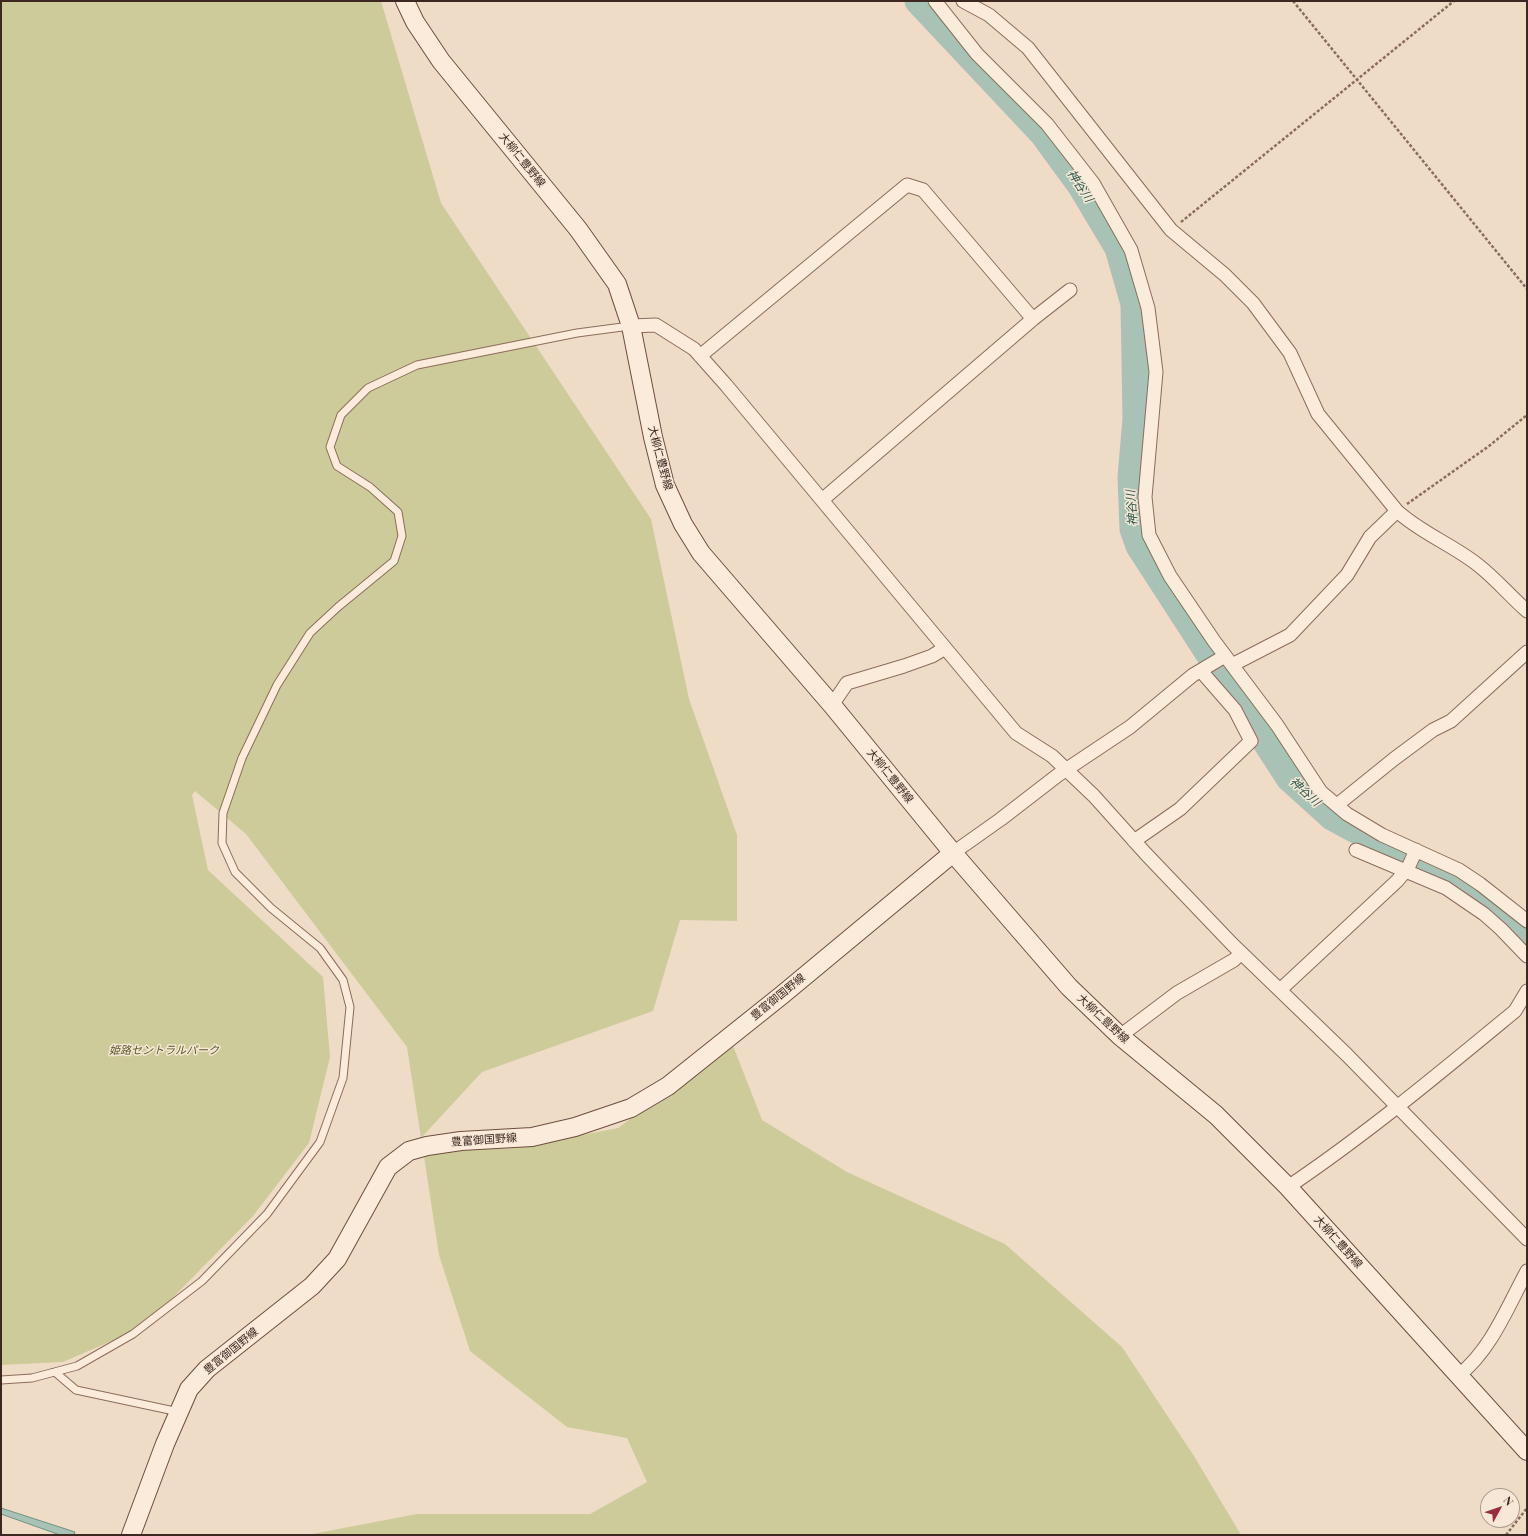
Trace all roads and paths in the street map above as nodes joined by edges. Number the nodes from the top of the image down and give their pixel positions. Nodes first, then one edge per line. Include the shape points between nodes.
1 (405, 1) edge
2 (935, 1) edge
3 (963, 1) edge
4 (1293, 1) edge
5 (1454, 1) edge
6 (1358, 80) junction
7 (1171, 230) junction
8 (1527, 289) edge
9 (1070, 290) dead end
10 (1033, 319) junction
11 (631, 326) junction
12 (700, 356) junction
13 (1527, 416) edge
14 (822, 500) junction
15 (1397, 511) junction
16 (1527, 611) edge
17 (945, 648) junction
18 (1527, 652) edge
19 (1226, 660) junction
20 (1203, 670) junction
21 (832, 705) junction
22 (1066, 770) junction
23 (1337, 805) junction
24 (1134, 841) junction
25 (1356, 850) dead end
26 (953, 852) junction
27 (1411, 860) junction
28 (1525, 915) edge
29 (1241, 953) junction
30 (1527, 956) edge
31 (1280, 990) junction
32 (1527, 991) edge
33 (1120, 1036) junction
34 (1398, 1107) junction
35 (1288, 1187) junction
36 (1527, 1239) edge
37 (1527, 1271) edge
38 (55, 1372) junction
39 (1459, 1375) junction
40 (1, 1380) edge
41 (179, 1412) junction
42 (1527, 1451) edge
43 (1527, 1508) edge
44 (131, 1535) edge
45 (1506, 1535) edge

1 - 11 main road, 大柳仁豊野線 via 415,22 442,61 578,229 617,284
2 - 19 street via 977,54 1047,124 1093,183 1131,250 1148,308 1156,372 1145,497 1149,535 1170,576
3 - 7 street via 989,15 1028,48
4 - 6 path
5 - 6 path
6 - 7 path
6 - 8 path
7 - 15 street via 1225,275 1253,303 1290,354 1318,414
9 - 10 street
10 - 12 street via 923,190 907,186
10 - 14 street
11 - 12 street via 656,325 694,349
11 - 21 main road, 大柳仁豊野線 via 653,437 666,485 683,524 701,553
11 - 38 lane via 577,333 417,365 368,388 341,415 330,447 337,466 370,487 398,512 402,536 394,561 310,633 277,685 242,758 223,813 222,843 235,872 271,908 320,948 343,980 350,1007 342,1078 320,1142 267,1214 202,1281 133,1334 77,1366
12 - 14 street
13 - 15 path
14 - 17 street
15 - 16 street via 1408,521 1478,564 1504,586 1516,602
15 - 19 street via 1370,537 1347,575 1290,635
17 - 21 street via 932,656 904,666 847,683
17 - 22 street via 1016,733 1052,756
18 - 23 street via 1451,721 1433,730
19 - 20 street
19 - 23 street via 1277,726 1321,792
20 - 22 street via 1130,727
20 - 24 street via 1235,710 1251,741 1180,808
21 - 26 main road, 大柳仁豊野線
22 - 24 street via 1094,796
22 - 26 street
23 - 27 street via 1382,835
24 - 29 street
25 - 27 street
26 - 33 main road, 大柳仁豊野線 via 1069,987
26 - 41 main road, 豊富御国野線 via 782,995 668,1086 630,1108 574,1127 532,1137 461,1141 409,1151 388,1167 337,1260 312,1286 207,1369 189,1389
27 - 28 street via 1459,870
27 - 30 street via 1484,914
27 - 31 street via 1397,882
29 - 31 street
29 - 33 street via 1234,960 1177,993
31 - 34 street
32 - 34 street via 1515,1011
33 - 35 main road, 大柳仁豊野線 via 1216,1115
34 - 35 street
34 - 36 street
35 - 39 main road, 大柳仁豊野線
37 - 39 street via 1489,1342 1471,1366
38 - 40 lane via 32,1378
38 - 41 lane via 76,1390
39 - 42 main road, 大柳仁豊野線
41 - 44 main road, 豊富御国野線
43 - 45 path

